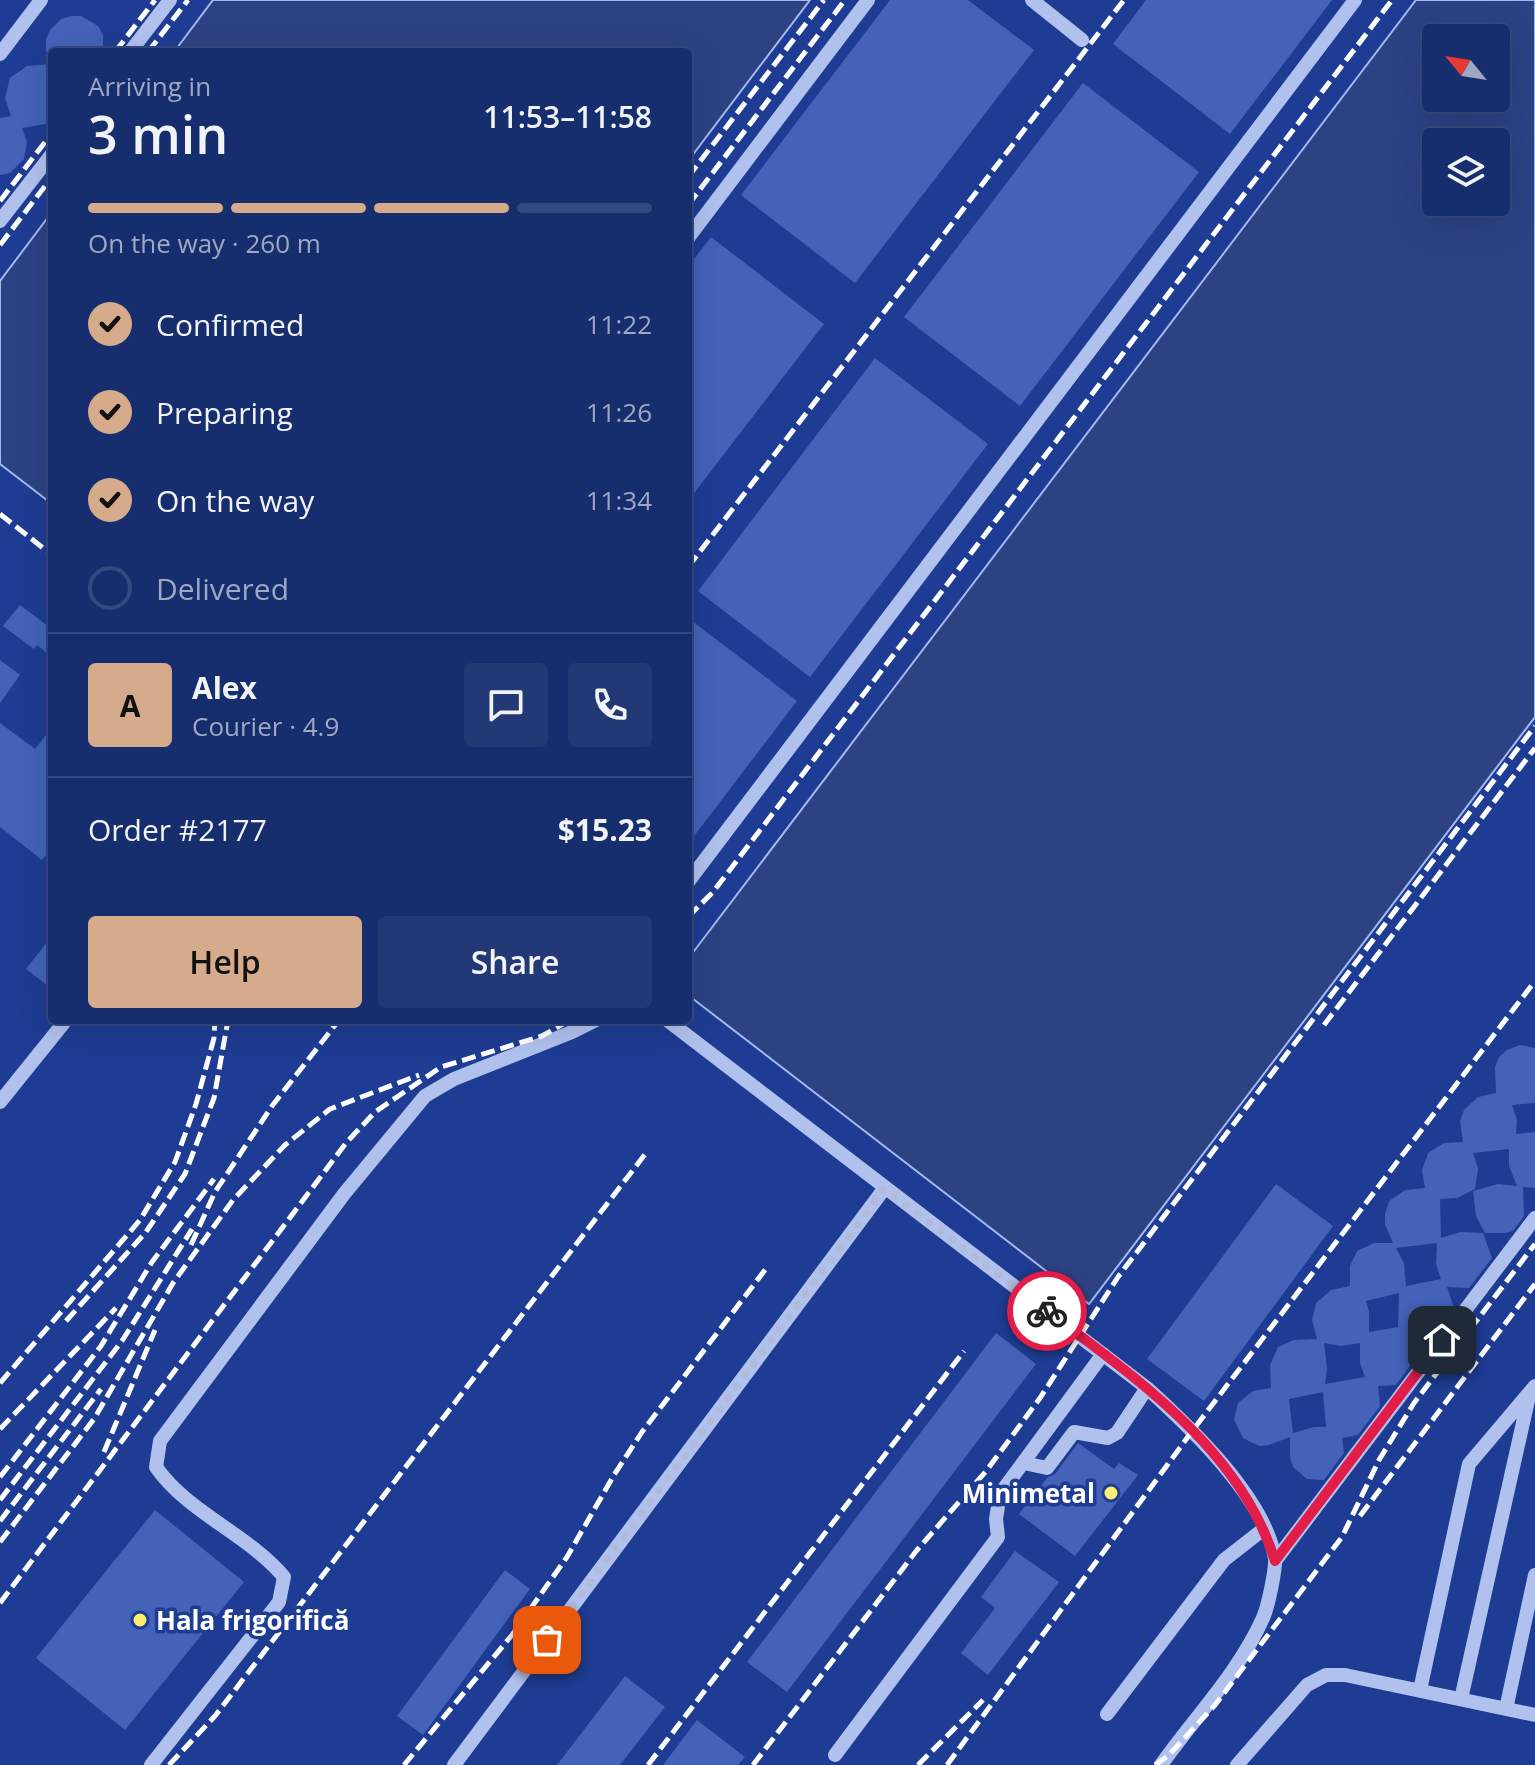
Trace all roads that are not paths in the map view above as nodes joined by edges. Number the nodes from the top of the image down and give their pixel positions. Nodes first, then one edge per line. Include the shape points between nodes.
1 (41, 0) edge
2 (170, 0) edge
3 (868, 0) edge
4 (1032, 0) edge
5 (1355, 0) edge
6 (1082, 40) dead end
7 (133, 48) edge
8 (0, 54) edge
9 (48, 159) edge
10 (0, 221) edge
11 (692, 233) edge
12 (692, 877) edge
13 (63, 1024) edge
14 (588, 1024) edge
15 (672, 1024) edge
16 (0, 1102) edge
17 (884, 1189) junction
18 (1535, 1218) edge
19 (1103, 1354) junction
20 (1147, 1388) junction
21 (1533, 1389) edge
22 (1024, 1463) junction
23 (1265, 1528) junction
24 (1275, 1561) junction
25 (1535, 1575) edge
26 (1420, 1690) junction
27 (1461, 1699) junction
28 (1506, 1709) junction
29 (1107, 1714) dead end
30 (1535, 1715) edge
31 (835, 1755) dead end
32 (151, 1765) edge
33 (454, 1765) edge
34 (1161, 1765) edge
35 (1237, 1765) edge

1 - 8 street
2 - 7 street
3 - 11 street
4 - 6 street
5 - 12 street
9 - 10 street
13 - 16 street
14 - 32 street via 425,1096 344,1194 160,1441 156,1467 169,1485 269,1559 284,1577 279,1602
15 - 17 street
17 - 19 street
17 - 33 street
18 - 24 street
19 - 20 street
19 - 22 street
20 - 22 street via 1117,1433 1108,1438 1074,1432 1047,1468
20 - 23 street via 1193,1430
21 - 26 street via 1469,1464
21 - 27 street
22 - 31 street via 1000,1494 998,1537
23 - 24 street
23 - 29 street via 1224,1560
24 - 34 street via 1264,1616 1240,1659
25 - 28 street
26 - 27 street
26 - 35 street via 1326,1675 1307,1685
27 - 28 street
28 - 30 street

